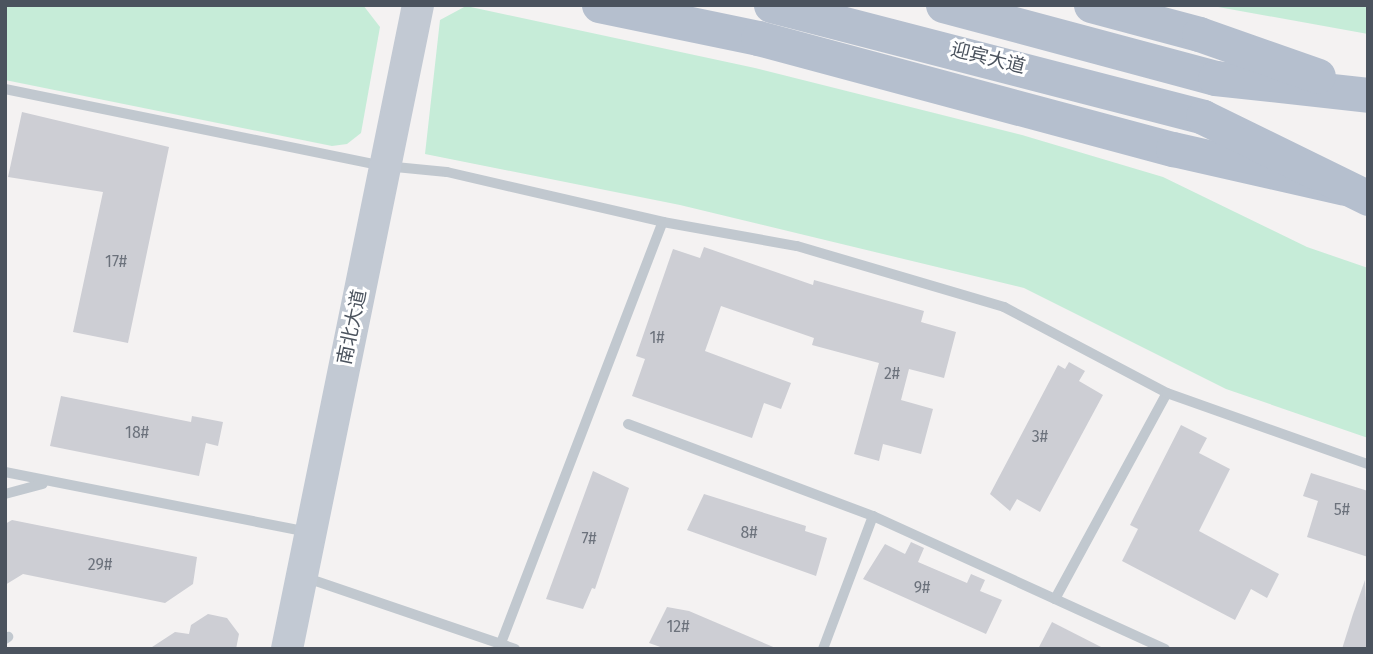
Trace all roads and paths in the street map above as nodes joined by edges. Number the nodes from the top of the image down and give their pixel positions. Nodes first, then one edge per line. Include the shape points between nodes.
1 (418, 5) edge
2 (599, 5) edge
3 (771, 5) edge
4 (943, 5) edge
5 (1091, 5) edge
6 (5, 89) edge
7 (1368, 94) edge
8 (385, 166) junction
9 (1356, 193) edge
10 (663, 222) junction
11 (1167, 393) junction
12 (628, 424) dead end
13 (1368, 464) edge
14 (5, 472) edge
15 (57, 484) junction
16 (5, 494) edge
17 (873, 516) junction
18 (310, 533) junction
19 (302, 576) junction
20 (1055, 599) junction
21 (501, 643) junction
22 (287, 649) edge
23 (515, 649) edge
24 (823, 649) edge
25 (1165, 649) edge

1 - 8 street, 南北大道
2 - 9 main road via 758,38
3 - 9 main road, 迎宾大道 via 1203,117
4 - 7 main road, 迎宾大道 via 1215,78
5 - 7 main road via 1199,34
6 - 8 lane
8 - 10 lane via 447,172
8 - 18 street, 南北大道
10 - 11 lane via 797,246 1004,307
10 - 21 lane
11 - 13 lane
11 - 20 lane
12 - 17 lane
14 - 15 lane
15 - 16 lane via 27,486
15 - 18 lane
17 - 20 lane
17 - 24 lane
18 - 19 street, 南北大道
19 - 21 lane
19 - 22 street, 南北大道
20 - 25 lane
21 - 23 lane

